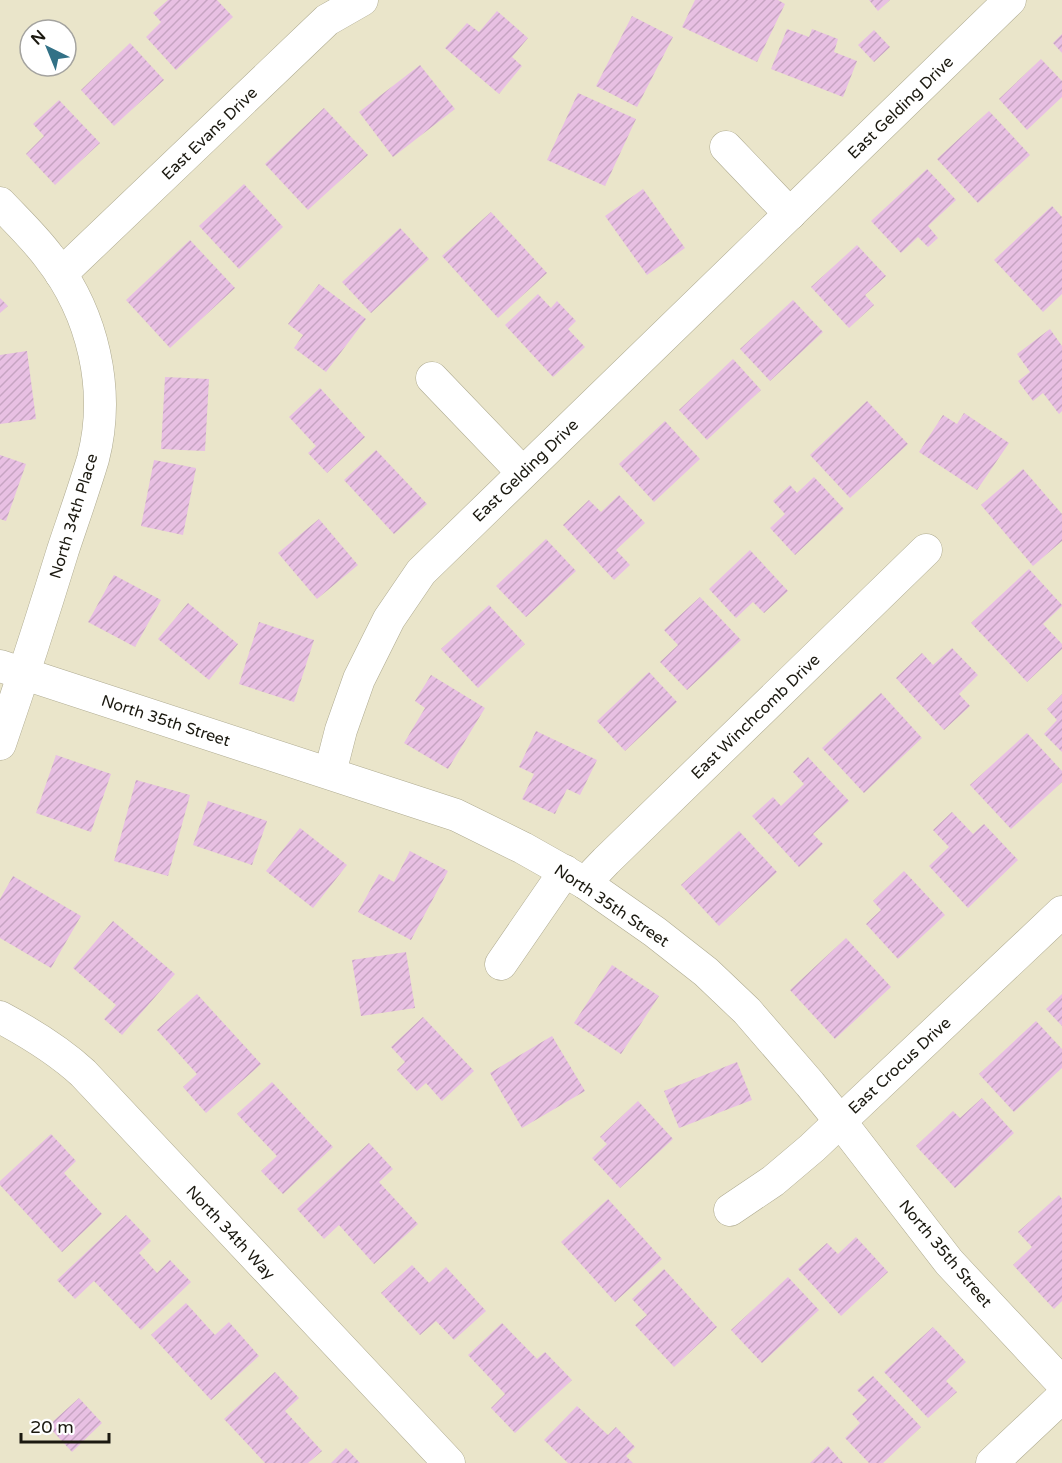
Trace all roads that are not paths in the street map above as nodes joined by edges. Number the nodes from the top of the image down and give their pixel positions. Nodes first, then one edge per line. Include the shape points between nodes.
1 (362, 0) edge
2 (1010, 0) edge
3 (726, 147) dead end
4 (0, 203) edge
5 (790, 214) junction
6 (61, 274) junction
7 (432, 378) dead end
8 (522, 472) junction
9 (926, 550) dead end
10 (12, 671) edge
11 (0, 744) edge
12 (330, 773) junction
13 (575, 877) junction
14 (1062, 912) edge
15 (501, 964) dead end
16 (0, 1017) edge
17 (840, 1121) junction
18 (730, 1210) dead end
19 (1062, 1383) edge
20 (1062, 1397) edge
21 (449, 1463) edge
22 (992, 1463) edge

1 - 6 street, East Evans Drive via 327,20
2 - 5 street, East Gelding Drive
3 - 5 street
4 - 6 street, North 34th Place
5 - 8 street, East Gelding Drive
6 - 10 street, North 34th Place via 88,328 99,380 99,418 93,457
7 - 8 street
8 - 12 street, East Gelding Drive via 421,572 389,619 359,679
9 - 13 street, East Winchcomb Drive via 606,861
10 - 11 street
10 - 12 street, North 35th Street
12 - 13 street, North 35th Street via 456,815
13 - 15 street, East Winchcomb Drive
13 - 17 street, North 35th Street via 706,972 747,1011
14 - 17 street, East Crocus Drive
16 - 21 street, North 34th Way via 67,1058 83,1073
17 - 18 street, East Crocus Drive via 773,1181
17 - 19 street, North 35th Street via 949,1262
20 - 22 street

